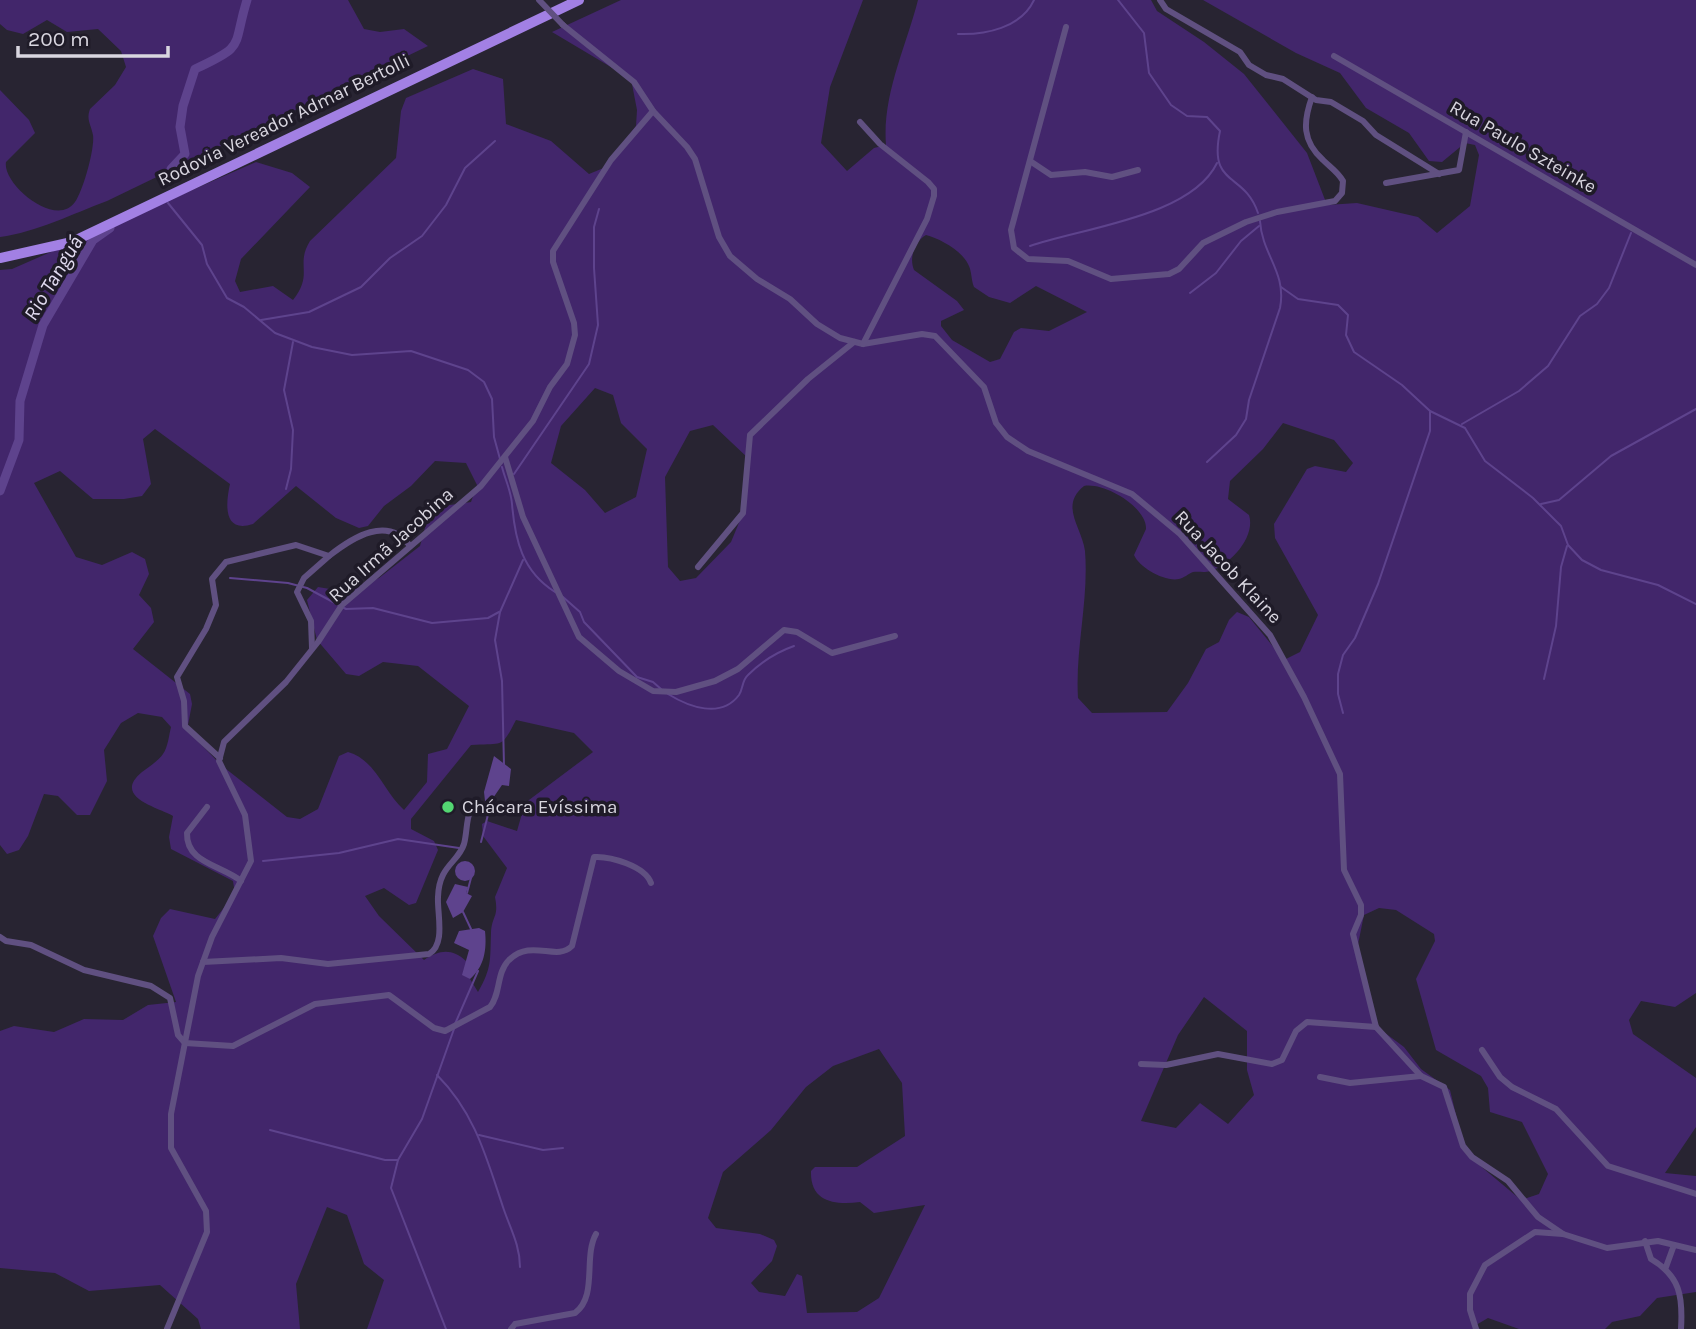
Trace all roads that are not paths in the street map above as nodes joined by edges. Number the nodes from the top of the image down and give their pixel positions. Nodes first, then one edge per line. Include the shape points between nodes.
1 (538, 0) edge
2 (579, 0) edge
3 (1160, 0) edge
4 (1066, 27) dead end
5 (1334, 56) dead end
6 (1312, 97) junction
7 (653, 111) junction
8 (860, 122) dead end
9 (1466, 132) junction
10 (1030, 161) junction
11 (1139, 170) dead end
12 (1439, 174) junction
13 (1386, 183) dead end
14 (0, 258) edge
15 (1696, 265) edge
16 (854, 342) junction
17 (863, 344) junction
18 (505, 457) junction
19 (410, 546) junction
20 (330, 556) junction
21 (698, 567) dead end
22 (895, 636) dead end
23 (312, 649) junction
24 (220, 758) junction
25 (499, 806) dead end
26 (207, 807) dead end
27 (241, 881) junction
28 (651, 883) dead end
29 (0, 937) edge
30 (203, 962) junction
31 (1376, 1027) junction
32 (185, 1043) junction
33 (1482, 1050) dead end
34 (1141, 1064) dead end
35 (1421, 1076) junction
36 (1320, 1077) dead end
37 (1696, 1194) edge
38 (596, 1234) dead end
39 (1563, 1234) junction
40 (1645, 1241) junction
41 (1674, 1245) junction
42 (1696, 1250) edge
43 (1666, 1267) junction
44 (167, 1329) edge
45 (511, 1329) edge
46 (1476, 1329) edge
47 (1681, 1329) edge

1 - 7 street, bridge via 634,82
2 - 14 highway, Rodovia Vereador Admar Bertolli via 72,242
3 - 6 street via 1170,11 1242,54 1249,65
4 - 10 street
5 - 9 street, Rua Paulo Szteinke
6 - 10 street via 1304,123 1306,137 1340,176 1343,187 1339,197 1246,222 1203,243 1169,274 1111,279 1073,262 1035,261 1017,253 1011,230
6 - 12 street via 1331,102 1363,121 1376,135
7 - 16 street, Rua Jacob Klaine via 695,159 719,237 730,256 817,324
7 - 18 street, Rua Irmã Jacobina via 611,160 553,251 575,335 566,363 533,421
8 - 17 street via 934,189 927,219
9 - 12 street via 1460,168
9 - 15 street, Rua Paulo Szteinke
10 - 11 street via 1051,175 1085,172 1112,177
12 - 13 street
16 - 17 street, Rua Jacob Klaine
16 - 21 street via 750,435 743,513
17 - 31 street, Rua Jacob Klaine via 935,336 984,387 996,424 1007,437 1028,451 1132,494 1180,534 1270,635 1340,774 1344,870 1361,905 1353,934
18 - 19 street, Rua Irmã Jacobina via 481,486
18 - 22 street via 523,517 579,637 619,671 653,691 676,692 715,681 738,669 784,630 797,632 832,653
19 - 20 street via 397,532 384,529 345,543
19 - 23 street, Rua Irmã Jacobina via 342,605
20 - 23 street via 304,579 297,592 311,621
20 - 24 street via 296,545 226,562 215,573 216,605 198,646 177,677 185,726
23 - 24 street, Rua Irmã Jacobina via 286,682 224,742
24 - 27 street via 245,816 251,846 251,861
25 - 30 street via 478,805 470,811 464,844 441,879 438,943 429,954 328,964 281,958
26 - 27 street via 187,833 188,847 195,857
27 - 30 street
28 - 32 street via 634,868 594,857 572,946 559,953 534,948 510,959 495,1002 445,1031 389,995 315,1004 233,1046
29 - 32 street via 31,945 85,970 151,986 170,998 178,1035
30 - 32 street
31 - 34 street via 1307,1022 1296,1031 1282,1060 1272,1064 1218,1054 1166,1065
31 - 35 street, Rua Jacob Klaine
32 - 44 street via 171,1114 171,1148 206,1211 207,1232
33 - 37 street via 1500,1077 1556,1109 1608,1166
35 - 36 street via 1350,1083
35 - 39 street, Rua Jacob Klaine via 1444,1087 1463,1146 1472,1157 1508,1181 1538,1217
38 - 45 street via 581,1308 515,1324
39 - 40 street via 1607,1248 1632,1247
39 - 46 street via 1535,1232 1485,1265 1471,1294
40 - 41 street
40 - 43 street via 1651,1259
41 - 42 street
41 - 43 street
43 - 47 street via 1675,1279

